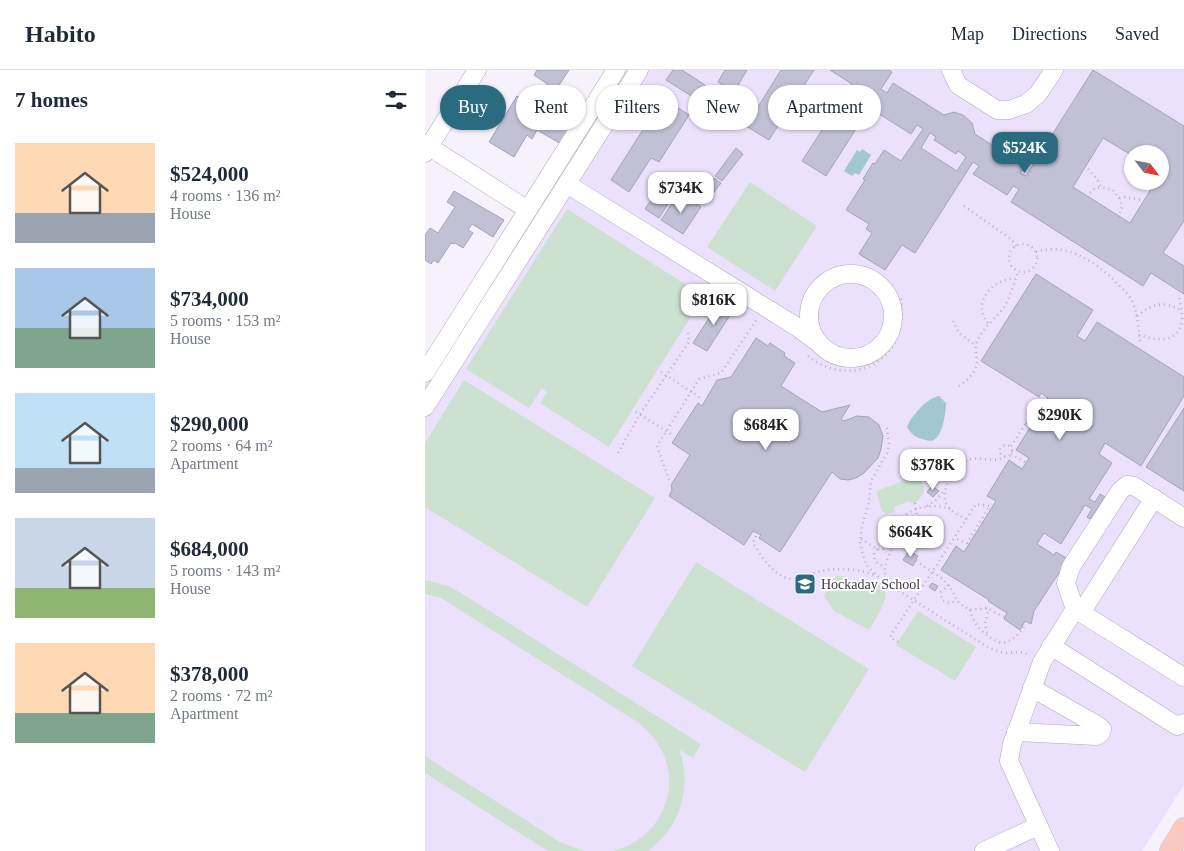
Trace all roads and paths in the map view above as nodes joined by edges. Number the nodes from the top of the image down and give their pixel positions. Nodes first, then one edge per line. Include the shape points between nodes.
1 (477, 70) edge
2 (616, 70) edge
3 (639, 70) edge
4 (1054, 70) edge
5 (950, 71) edge
6 (426, 148) edge
7 (1088, 169) dead end
8 (567, 184) junction
9 (1101, 187) junction
10 (1090, 194) dead end
11 (1119, 198) junction
12 (1142, 200) dead end
13 (964, 206) dead end
14 (528, 210) junction
15 (1120, 214) dead end
16 (1016, 246) junction
17 (1036, 252) junction
18 (1018, 272) junction
19 (1016, 279) junction
20 (900, 295) dead end
21 (1179, 297) dead end
22 (1182, 312) junction
23 (759, 314) dead end
24 (1137, 316) junction
25 (953, 321) dead end
26 (989, 323) junction
27 (688, 333) dead end
28 (1139, 335) junction
29 (1140, 342) dead end
30 (975, 345) junction
31 (810, 346) junction
32 (661, 372) dead end
33 (425, 374) edge
34 (666, 375) junction
35 (959, 386) dead end
36 (691, 391) junction
37 (1043, 397) dead end
38 (703, 398) dead end
39 (425, 407) edge
40 (636, 412) dead end
41 (640, 414) junction
42 (1026, 423) junction
43 (1030, 426) dead end
44 (887, 428) dead end
45 (666, 431) junction
46 (674, 436) dead end
47 (1011, 446) junction
48 (618, 453) dead end
49 (1011, 454) junction
50 (1005, 456) junction
51 (1025, 462) dead end
52 (669, 480) dead end
53 (946, 488) junction
54 (1154, 498) junction
55 (915, 503) dead end
56 (925, 507) junction
57 (916, 509) junction
58 (950, 509) junction
59 (917, 517) dead end
60 (1184, 518) edge
61 (966, 519) junction
62 (756, 536) dead end
63 (954, 538) junction
64 (860, 539) junction
65 (893, 542) junction
66 (877, 549) junction
67 (916, 561) dead end
68 (884, 566) junction
69 (932, 571) junction
70 (876, 576) junction
71 (888, 584) junction
72 (949, 585) junction
73 (957, 601) junction
74 (986, 608) junction
75 (970, 610) junction
76 (1078, 611) junction
77 (995, 612) junction
78 (988, 616) junction
79 (1003, 617) dead end
80 (1026, 624) dead end
81 (987, 634) junction
82 (898, 642) dead end
83 (1051, 646) junction
84 (1033, 657) dead end
85 (1184, 677) edge
86 (1032, 688) junction
87 (1184, 723) edge
88 (1016, 732) junction
89 (1038, 826) junction
90 (1184, 828) edge
91 (1003, 846) edge
92 (984, 851) edge
93 (1049, 851) edge
94 (1169, 851) edge

1 - 6 street
2 - 14 street
3 - 8 street
4 - 5 street via 1039,94 1026,104 1009,110 997,110 958,84
6 - 14 street
7 - 9 path
8 - 31 street via 797,328
8 - 39 street
9 - 10 path
9 - 11 path via 1113,190
11 - 12 path
11 - 15 path via 1123,207
13 - 16 path
14 - 33 street
16 - 17 path via 1030,246
16 - 18 path via 1010,252 1009,262
17 - 18 path via 1037,261 1032,270
17 - 24 path via 1058,248 1090,260 1129,296
18 - 19 path
19 - 26 path via 1000,312
19 - 26 path via 998,283 986,293 982,305
20 - 31 path via 903,318 899,334 891,350 873,364 862,369 839,371 817,363
21 - 22 path
22 - 24 path via 1157,305
22 - 28 path via 1176,333 1167,340
23 - 36 path via 721,373 699,379
24 - 28 path
25 - 30 path via 959,333
26 - 30 path
27 - 34 path via 689,342
28 - 29 path
30 - 35 path via 977,362 974,372
31 - 31 street via 847,358 859,358 877,349 892,324 891,305 882,288 857,274 845,274 823,284 809,311
32 - 34 path
34 - 36 path
34 - 41 path
36 - 38 path
36 - 45 path
37 - 42 path
40 - 41 path
41 - 45 path
41 - 48 path
42 - 43 path
42 - 47 path
44 - 64 path via 887,453 871,481
45 - 46 path
45 - 52 path via 657,446
47 - 49 path
47 - 50 path via 1005,444 1001,448 1000,452
49 - 50 path
49 - 51 path
50 - 53 path via 996,460 965,461
53 - 56 path
53 - 58 path via 945,501
54 - 60 street
54 - 76 street
54 - 76 street via 1134,486 1127,485 1120,491 1071,567 1066,583
55 - 57 path
56 - 57 path
56 - 58 path
57 - 59 path
57 - 65 path via 900,522
58 - 61 path
61 - 63 path
61 - 63 path via 976,504 990,506 967,543
62 - 70 path via 753,543 767,564 790,579 843,568
63 - 69 path
64 - 66 path
64 - 70 path via 867,564
65 - 66 path via 887,548
65 - 68 path
66 - 68 path via 875,561
67 - 69 path
68 - 71 path
69 - 72 path
69 - 82 path via 890,637
70 - 71 path
71 - 84 path via 989,648 1001,653 1019,651
72 - 73 path
72 - 73 path via 941,592 942,600 949,603
73 - 75 path
74 - 75 path
74 - 77 path
74 - 78 path
75 - 81 path via 972,620
76 - 83 street
76 - 85 street
77 - 78 path
77 - 79 path
78 - 81 path via 985,624
80 - 81 path via 1021,632 1006,642 997,641
83 - 86 street
83 - 87 street via 1177,726
86 - 88 street
86 - 88 street via 1097,725 1101,733 1097,736
88 - 89 street via 1009,761
89 - 91 street
89 - 93 street
90 - 94 main road
91 - 92 street

